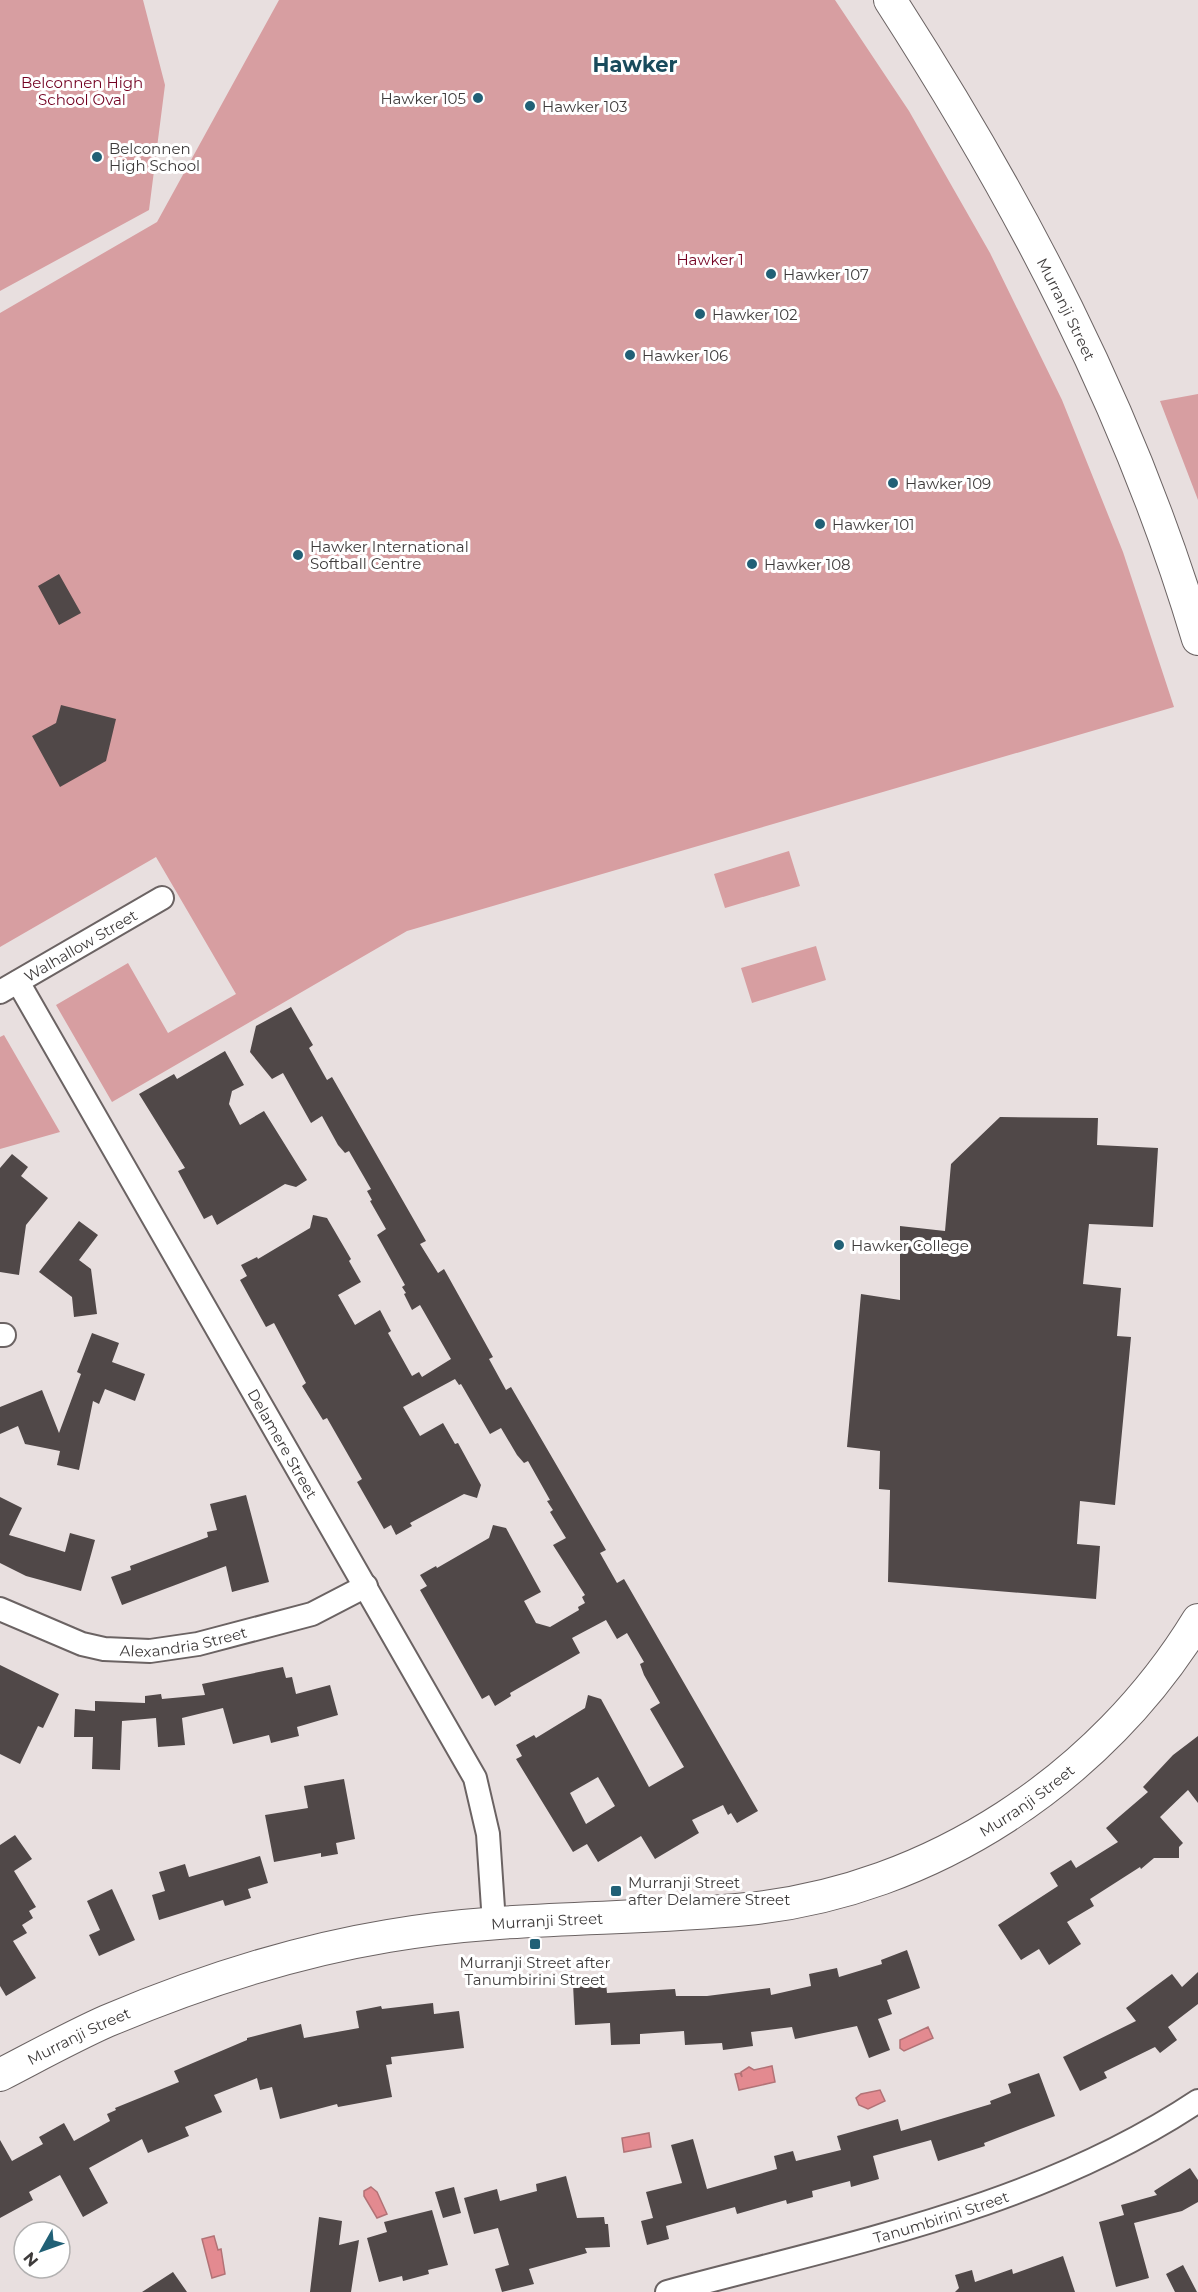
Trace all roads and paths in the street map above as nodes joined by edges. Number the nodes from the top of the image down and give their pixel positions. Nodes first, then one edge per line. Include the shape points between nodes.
1 (890, 0) edge
2 (1198, 639) edge
3 (162, 898) dead end
4 (9, 987) edge
5 (366, 1586) junction
6 (0, 1609) edge
7 (1198, 1620) edge
8 (494, 1923) junction
9 (0, 2075) edge
10 (1198, 2101) edge
11 (724, 2285) edge
12 (667, 2292) edge

1 - 2 street, Murranji Street via 1000,177 1072,317 1161,527
3 - 4 street, Walhallow Street
4 - 5 street, Delamere Street
5 - 6 street, Alexandria Street via 312,1614 198,1644 150,1651 82,1644
5 - 8 street, Delamere Street via 475,1778 488,1834
7 - 8 street, Murranji Street via 1146,1693 1097,1746 1012,1814 917,1865 850,1889 749,1909
8 - 9 street, Murranji Street via 391,1935 246,1970 105,2022
10 - 11 street, Tanumbirini Street via 1116,2149 1004,2199
11 - 12 street, Tanumbirini Street

